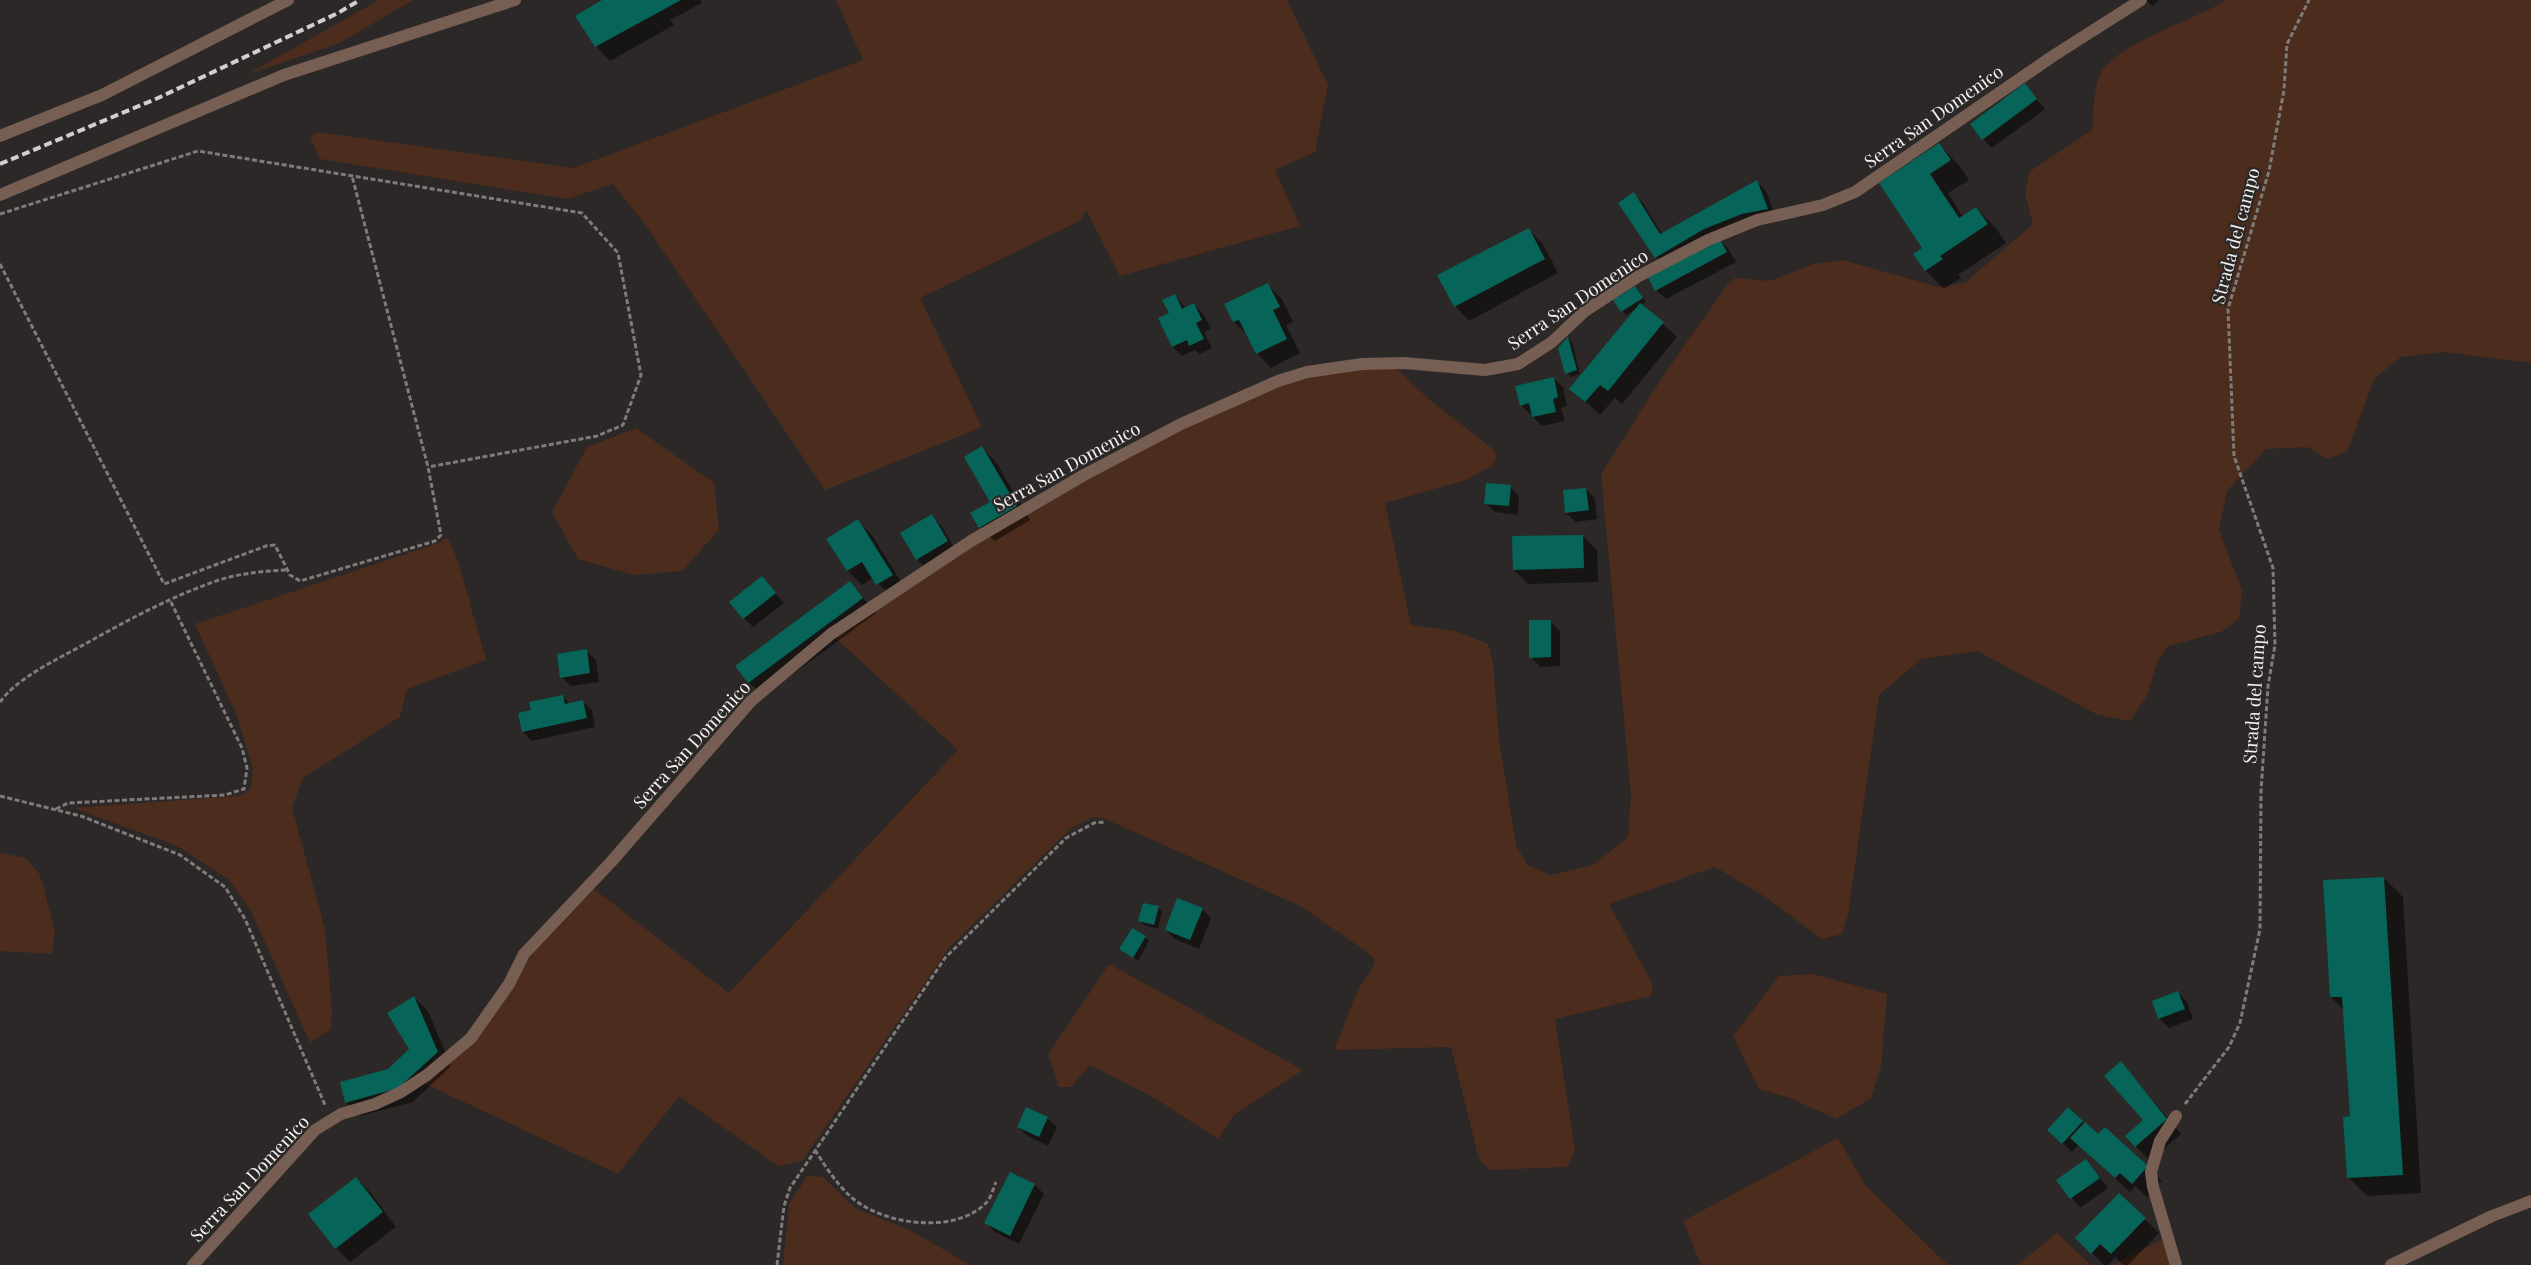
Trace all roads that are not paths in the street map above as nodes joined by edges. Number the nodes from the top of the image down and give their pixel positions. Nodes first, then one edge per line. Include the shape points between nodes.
1 (288, 0) edge
2 (515, 0) edge
3 (2141, 0) edge
4 (0, 136) edge
5 (0, 195) edge
6 (2176, 1116) road end
7 (2531, 1201) edge
8 (194, 1265) edge
9 (2176, 1265) edge
10 (2391, 1265) edge

1 - 4 street via 102,95
2 - 5 street via 284,74
3 - 8 street, Serra San Domenico via 2053,56 1855,192 1823,205 1757,220 1708,240 1629,282 1585,311 1552,342 1518,364 1485,370 1404,363 1362,364 1307,372 1278,381 1181,424 1084,475 971,541 832,634 751,701 611,862 524,954 471,1038 428,1075 401,1092 341,1114 315,1130
6 - 9 street via 2160,1141 2151,1172
7 - 10 street via 2492,1216

